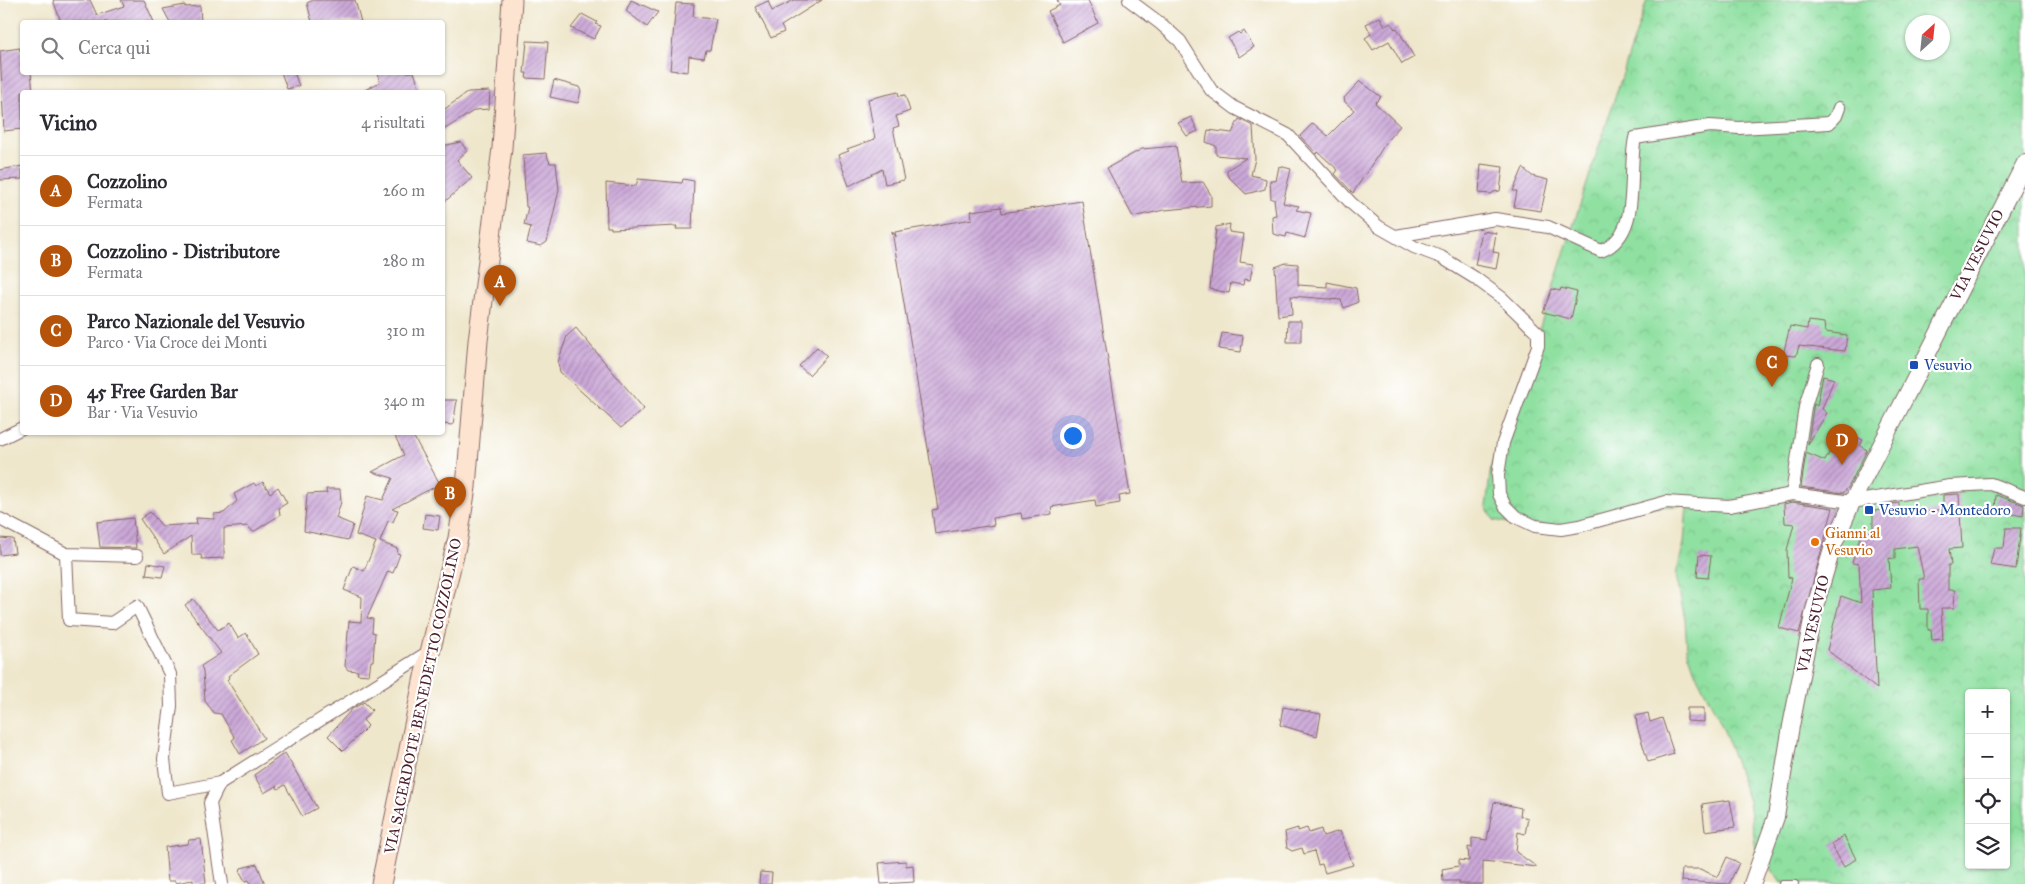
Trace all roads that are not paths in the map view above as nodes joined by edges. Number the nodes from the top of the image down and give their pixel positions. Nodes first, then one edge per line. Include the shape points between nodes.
1 (512, 0) edge
2 (1129, 0) edge
3 (1839, 108) dead end
4 (2025, 163) edge
5 (1396, 236) junction
6 (1818, 364) dead end
7 (20, 429) edge
8 (0, 439) edge
9 (1792, 494) junction
10 (2025, 497) edge
11 (1852, 502) junction
12 (0, 519) edge
13 (66, 554) junction
14 (137, 556) dead end
15 (430, 651) junction
16 (220, 783) junction
17 (222, 884) edge
18 (382, 884) edge
19 (1752, 884) edge
20 (1782, 884) edge
21 (1795, 884) edge

1 - 15 main road, VIA SACERDOTE BENEDETTO COZZOLINO via 502,148 478,340 466,487 458,538
2 - 5 street via 1180,41 1211,90 1235,108 1288,135 1351,203 1379,227
3 - 5 street via 1829,123 1738,128 1710,126 1635,138 1626,225 1618,240 1601,251 1548,227 1495,219
4 - 11 street, VIA VESUVIO
5 - 9 street via 1441,257 1475,278 1502,298 1538,333 1538,346 1499,461 1500,494 1505,506 1516,517 1535,526 1561,528 1666,502 1729,506
6 - 9 street via 1805,407
7 - 8 street
9 - 11 street
10 - 11 street via 1991,484 1950,486
11 - 19 street, VIA VESUVIO via 1833,546 1814,610 1776,817
12 - 13 street
13 - 14 street
13 - 16 street via 69,620 112,624 137,606 170,674 171,706 164,759 168,794
15 - 16 street
15 - 18 main road, VIA SACERDOTE BENEDETTO COZZOLINO
16 - 17 street via 210,803
20 - 21 lane

